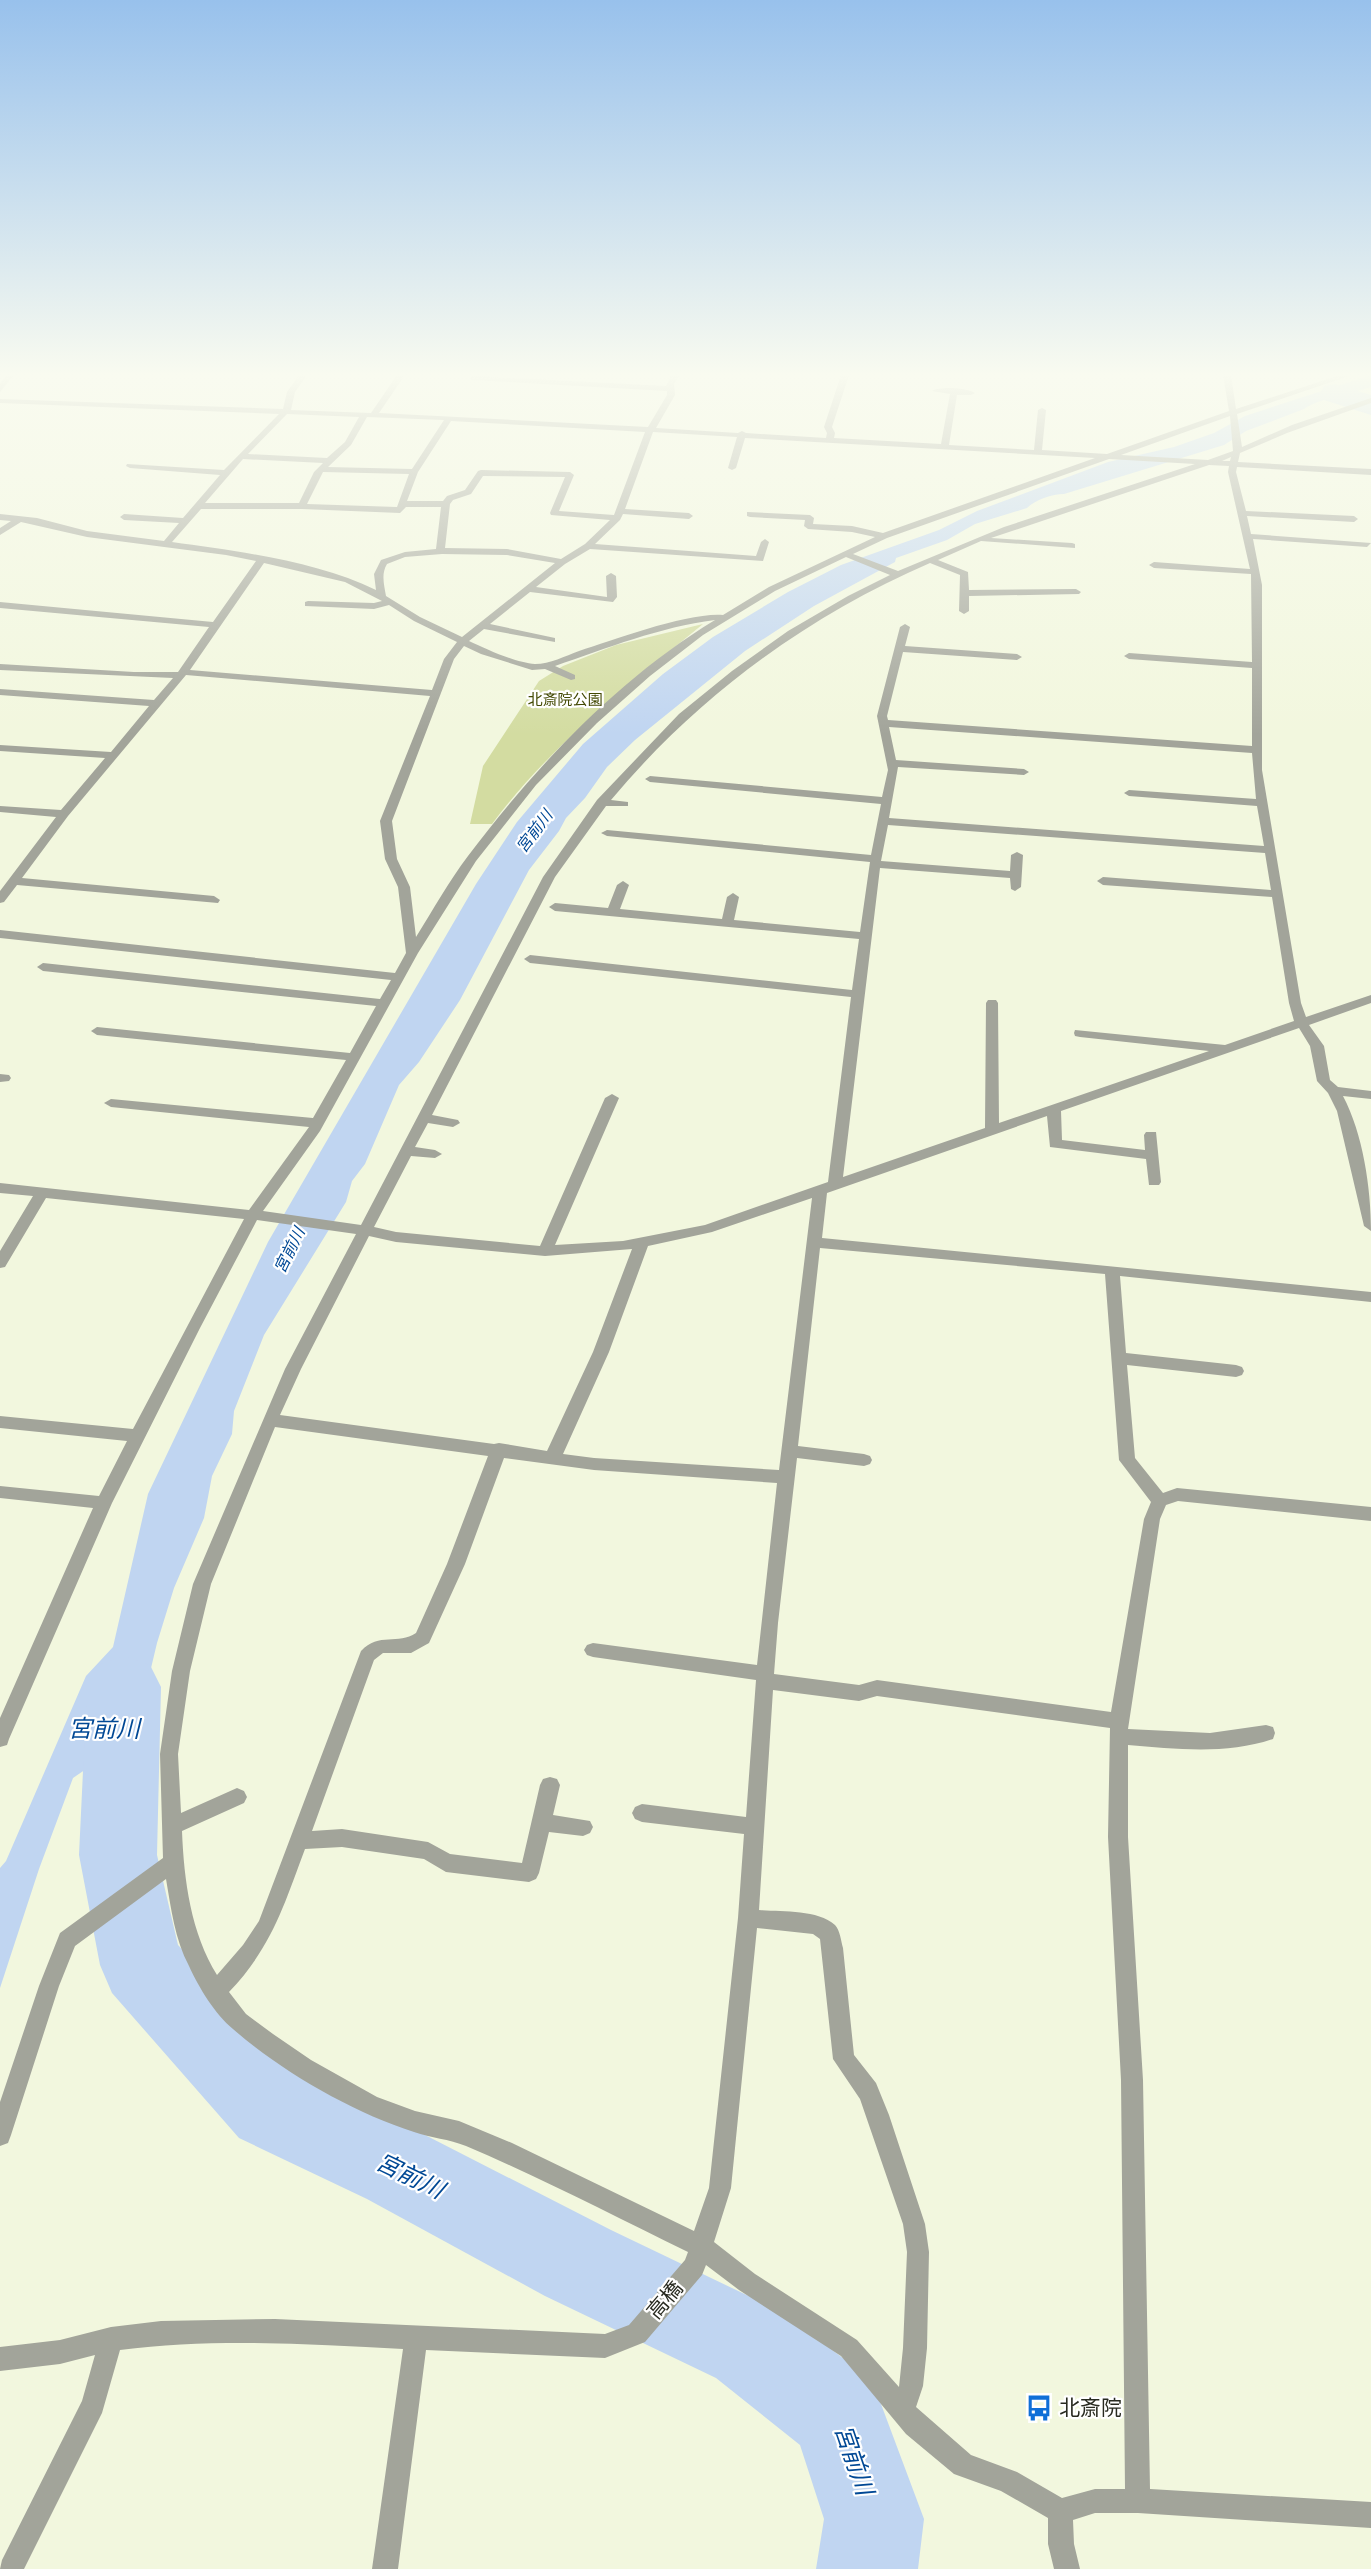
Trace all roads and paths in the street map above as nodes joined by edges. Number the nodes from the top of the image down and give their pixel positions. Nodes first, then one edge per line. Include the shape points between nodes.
1 (208, 495) edge
2 (307, 495) edge
3 (405, 495) edge
4 (459, 495) edge
5 (562, 495) edge
6 (625, 495) edge
7 (1000, 495) edge
8 (1107, 495) edge
9 (1238, 495) edge
10 (402, 504) junction
11 (446, 504) junction
12 (199, 506) junction
13 (302, 506) junction
14 (1243, 513) junction
15 (618, 514) junction
16 (750, 514) dead end
17 (689, 516) dead end
18 (0, 517) edge
19 (124, 517) dead end
20 (20, 519) junction
21 (1354, 519) dead end
22 (186, 521) junction
23 (0, 532) edge
24 (884, 536) junction
25 (1248, 536) junction
26 (979, 539) junction
27 (765, 542) dead end
28 (167, 543) junction
29 (1367, 544) dead end
30 (588, 546) junction
31 (1072, 546) dead end
32 (440, 551) junction
33 (848, 555) junction
34 (261, 560) junction
35 (930, 560) junction
36 (562, 562) junction
37 (1154, 565) dead end
38 (1255, 572) junction
39 (896, 574) junction
40 (611, 576) dead end
41 (528, 589) junction
42 (1076, 592) dead end
43 (964, 593) junction
44 (387, 599) junction
45 (100, 603) dead end
46 (308, 604) dead end
47 (0, 606) edge
48 (964, 611) dead end
49 (90, 614) junction
50 (724, 618) junction
51 (217, 626) junction
52 (483, 626) junction
53 (905, 627) dead end
54 (552, 640) dead end
55 (462, 642) junction
56 (899, 648) junction
57 (1129, 656) dead end
58 (1017, 657) dead end
59 (1258, 665) junction
60 (546, 666) junction
61 (0, 667) edge
62 (182, 674) junction
63 (571, 676) dead end
64 (0, 692) edge
65 (435, 693) junction
66 (157, 702) junction
67 (882, 723) junction
68 (0, 748) edge
69 (1257, 750) junction
70 (113, 755) junction
71 (892, 763) junction
72 (1024, 772) dead end
73 (650, 779) dead end
74 (1129, 793) dead end
75 (887, 801) junction
76 (601, 802) junction
77 (1262, 803) junction
78 (624, 804) dead end
79 (0, 810) edge
80 (64, 814) junction
81 (883, 821) junction
82 (607, 833) dead end
83 (753, 847) junction
84 (1270, 850) junction
85 (1017, 855) dead end
86 (749, 861) dead end
87 (876, 862) junction
88 (1103, 880) dead end
89 (13, 881) junction
90 (623, 885) dead end
91 (1277, 894) junction
92 (733, 897) dead end
93 (0, 898) edge
94 (214, 900) dead end
95 (555, 907) dead end
96 (613, 912) junction
97 (727, 923) junction
98 (0, 934) edge
99 (866, 936) junction
100 (570, 948) dead end
101 (412, 953) junction
102 (530, 959) dead end
103 (565, 963) junction
104 (730, 964) dead end
105 (43, 967) dead end
106 (399, 976) junction
107 (726, 980) junction
108 (858, 993) junction
109 (1371, 999) edge
110 (384, 1003) junction
111 (992, 1003) dead end
112 (1357, 1004) junction
113 (1371, 1012) edge
114 (1107, 1020) dead end
115 (1300, 1023) junction
116 (97, 1030) dead end
117 (1080, 1033) dead end
118 (1107, 1036) junction
119 (1226, 1049) junction
120 (354, 1057) junction
121 (1334, 1091) junction
122 (1371, 1095) edge
123 (612, 1098) dead end
124 (111, 1103) dead end
125 (1054, 1108) junction
126 (424, 1118) junction
127 (453, 1123) dead end
128 (317, 1124) junction
129 (992, 1129) junction
130 (1151, 1135) dead end
131 (406, 1151) junction
132 (435, 1154) dead end
133 (1152, 1155) junction
134 (1154, 1182) dead end
135 (827, 1186) junction
136 (0, 1188) edge
137 (42, 1193) junction
138 (259, 1216) junction
139 (1371, 1226) edge
140 (359, 1229) junction
141 (813, 1242) junction
142 (642, 1243) junction
143 (545, 1251) junction
144 (0, 1263) edge
145 (1112, 1270) junction
146 (1371, 1297) edge
147 (1118, 1358) junction
148 (1236, 1371) dead end
149 (270, 1420) junction
150 (0, 1422) edge
151 (138, 1436) junction
152 (500, 1449) junction
153 (789, 1451) junction
154 (553, 1458) junction
155 (864, 1460) dead end
156 (786, 1477) junction
157 (0, 1492) edge
158 (1160, 1501) junction
159 (104, 1503) junction
160 (1371, 1514) edge
161 (593, 1650) dead end
162 (765, 1677) junction
163 (1119, 1728) junction
164 (1266, 1733) dead end
165 (0, 1739) edge
166 (550, 1785) dead end
167 (237, 1797) dead end
168 (642, 1813) dead end
169 (541, 1822) junction
170 (171, 1827) junction
171 (583, 1827) dead end
172 (755, 1827) junction
173 (299, 1840) junction
174 (166, 1867) junction
175 (748, 1918) junction
176 (215, 1991) junction
177 (0, 2135) edge
178 (698, 2257) junction
179 (416, 2338) junction
180 (111, 2339) junction
181 (0, 2359) edge
182 (902, 2411) junction
183 (1138, 2501) junction
184 (1060, 2511) junction
185 (1371, 2515) edge
186 (11, 2569) edge
187 (385, 2569) edge
188 (1067, 2569) edge

1 - 12 street
2 - 13 street
3 - 10 street
4 - 11 street
5 - 15 street via 554,513
6 - 15 street
7 - 24 street
8 - 26 street
9 - 14 street
10 - 11 street
10 - 13 street via 400,510
11 - 32 street
12 - 13 street
12 - 22 street
14 - 21 street
14 - 25 street
15 - 17 street
15 - 30 street
16 - 24 street via 810,518 808,526
18 - 20 street
19 - 22 street
20 - 23 street
20 - 28 street via 87,534
22 - 28 street
24 - 33 street
25 - 29 street
25 - 38 street
26 - 31 street
26 - 35 street
27 - 30 street via 760,559
28 - 34 street
30 - 36 street
32 - 36 street via 508,552
32 - 44 street via 391,557 383,563 377,580
33 - 39 street
33 - 50 street via 772,589
34 - 44 street via 348,580
34 - 51 street
35 - 39 street
35 - 43 street via 965,574
36 - 41 street
37 - 38 street
38 - 59 street
39 - 76 street via 766,649 715,688 664,734
40 - 41 street via 610,600
41 - 52 street
42 - 43 street via 1045,587
43 - 48 street
44 - 46 street via 374,606
44 - 55 street
45 - 49 street
47 - 49 street
49 - 51 street
50 - 60 street via 691,621
50 - 101 street via 646,674 532,783 471,859
51 - 62 street
52 - 54 street
52 - 55 street
53 - 56 street
55 - 60 street via 522,665
55 - 65 street via 449,659
56 - 58 street
56 - 67 street
57 - 59 street
59 - 69 street
60 - 63 street
61 - 62 street
62 - 65 street
62 - 66 street
64 - 66 street
65 - 101 street via 386,821 391,859 404,887
66 - 70 street
67 - 69 street
67 - 71 street
68 - 70 street
69 - 77 street
70 - 80 street
71 - 72 street
71 - 75 street
73 - 75 street
74 - 77 street
75 - 81 street
76 - 78 street
76 - 126 street via 549,877
77 - 84 street
79 - 80 street
80 - 89 street
81 - 84 street
81 - 87 street
82 - 83 street via 630,841
83 - 86 street
83 - 87 street
84 - 91 street
85 - 87 street via 1015,881
87 - 99 street
88 - 91 street
89 - 93 street
89 - 94 street
90 - 96 street
91 - 115 street
92 - 97 street
95 - 96 street
96 - 97 street
97 - 99 street
98 - 106 street
99 - 108 street
100 - 103 street
101 - 106 street
102 - 103 street
103 - 107 street
104 - 107 street
105 - 110 street
106 - 110 street
107 - 108 street
108 - 135 street
109 - 112 street
110 - 120 street
111 - 129 street
112 - 113 street
112 - 115 street
114 - 118 street
115 - 119 street
115 - 121 street via 1317,1046 1324,1081
116 - 120 street
117 - 118 street
118 - 119 street
119 - 125 street
120 - 128 street
121 - 122 street
121 - 139 street via 1344,1111
123 - 143 street
124 - 128 street
125 - 129 street
125 - 133 street via 1055,1144
126 - 127 street
126 - 131 street
128 - 138 street
129 - 135 street
130 - 133 street
131 - 132 street
131 - 140 street
133 - 134 street
135 - 141 street
135 - 142 street via 707,1229
136 - 137 street
137 - 138 street
137 - 144 street
138 - 140 street
138 - 151 street via 192,1328
140 - 143 street via 396,1237
140 - 149 street
141 - 145 street
141 - 153 street
142 - 143 street
142 - 154 street via 601,1352
145 - 146 street
145 - 147 street
147 - 148 street
147 - 158 street via 1126,1460
149 - 152 street
149 - 170 street via 202,1584 190,1628 169,1754
150 - 151 street
151 - 159 street
152 - 154 street
152 - 173 street via 423,1638 411,1646 383,1644 367,1656
153 - 155 street
153 - 156 street
154 - 156 street
156 - 162 street
157 - 159 street
158 - 160 street via 1177,1494
158 - 163 street via 1152,1519
159 - 165 street
161 - 162 street
162 - 163 street via 859,1693 878,1688
162 - 172 street
163 - 164 street via 1213,1742
163 - 183 street via 1118,1837 1132,2092
166 - 169 street
167 - 170 street
168 - 172 street
169 - 171 street
169 - 173 street via 529,1873 446,1863 428,1851 353,1840
170 - 174 street
172 - 175 street
173 - 176 street via 256,1946
174 - 176 street via 196,1960
174 - 177 street via 68,1940 48,1986
175 - 178 street via 720,2188
175 - 182 street via 816,1925 829,1933 844,2059 871,2099 914,2224 918,2252 915,2349 911,2386
176 - 178 street via 239,2020 266,2041 371,2105 415,2122 459,2132 504,2151
178 - 179 street, 高橋 via 637,2334 605,2346
178 - 182 street via 747,2282 849,2348
179 - 180 street via 275,2331 161,2333
179 - 187 street
180 - 181 street via 60,2352
180 - 186 street via 93,2404
182 - 184 street via 963,2465 1008,2481
183 - 184 street via 1095,2501
183 - 185 street
184 - 188 street

